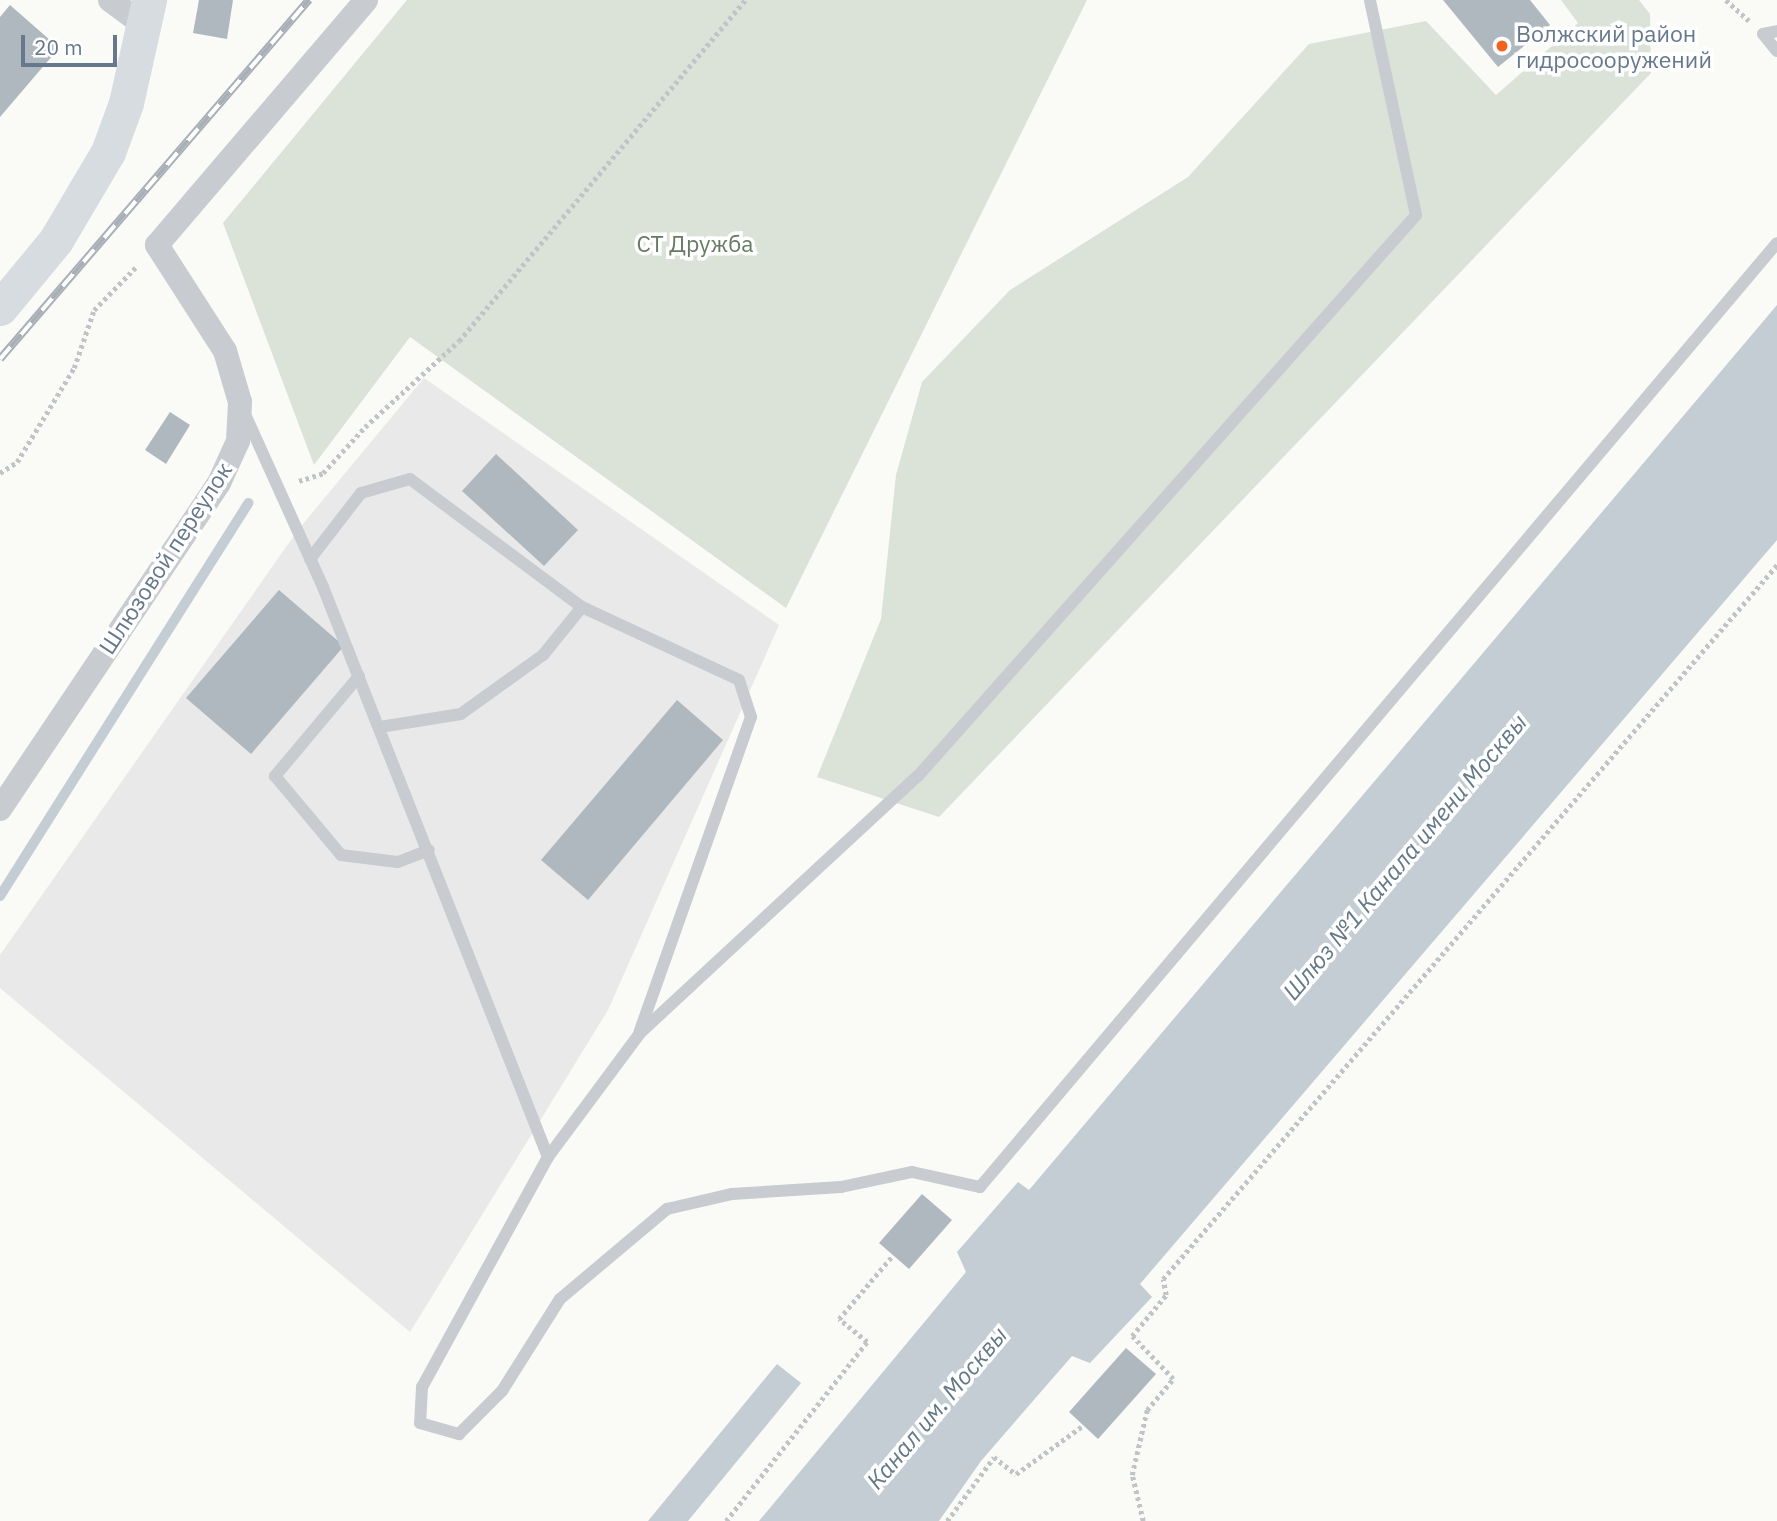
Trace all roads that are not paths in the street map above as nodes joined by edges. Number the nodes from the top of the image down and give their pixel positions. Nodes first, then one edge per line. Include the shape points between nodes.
1 (110, 0) edge
2 (366, 0) edge
3 (1370, 0) edge
4 (147, 13) edge
5 (1777, 31) edge
6 (1777, 51) edge
7 (1777, 243) edge
8 (0, 308) edge
9 (240, 402) junction
10 (310, 559) junction
11 (582, 607) junction
12 (359, 676) junction
13 (380, 727) junction
14 (0, 809) edge
15 (429, 849) junction
16 (640, 1033) junction
17 (548, 1157) junction

1 - 4 street
2 - 9 street, Шлюзовой переулок via 157,246 225,351
3 - 16 lane via 1416,215 918,776
4 - 8 main road via 126,103 91,185 56,240
5 - 6 lane via 1763,34
7 - 17 lane via 980,1187 912,1172 841,1187 732,1194 667,1209 560,1299 502,1391 459,1434 420,1423 422,1387
9 - 10 lane
9 - 14 street, Шлюзовой переулок via 239,440 219,483
10 - 11 lane via 361,493 410,479
10 - 12 lane
11 - 13 lane via 543,655 461,714
11 - 16 lane via 739,680 751,718
12 - 13 lane
12 - 15 lane via 275,776 341,855 398,863
13 - 15 lane
15 - 17 lane
16 - 17 lane

